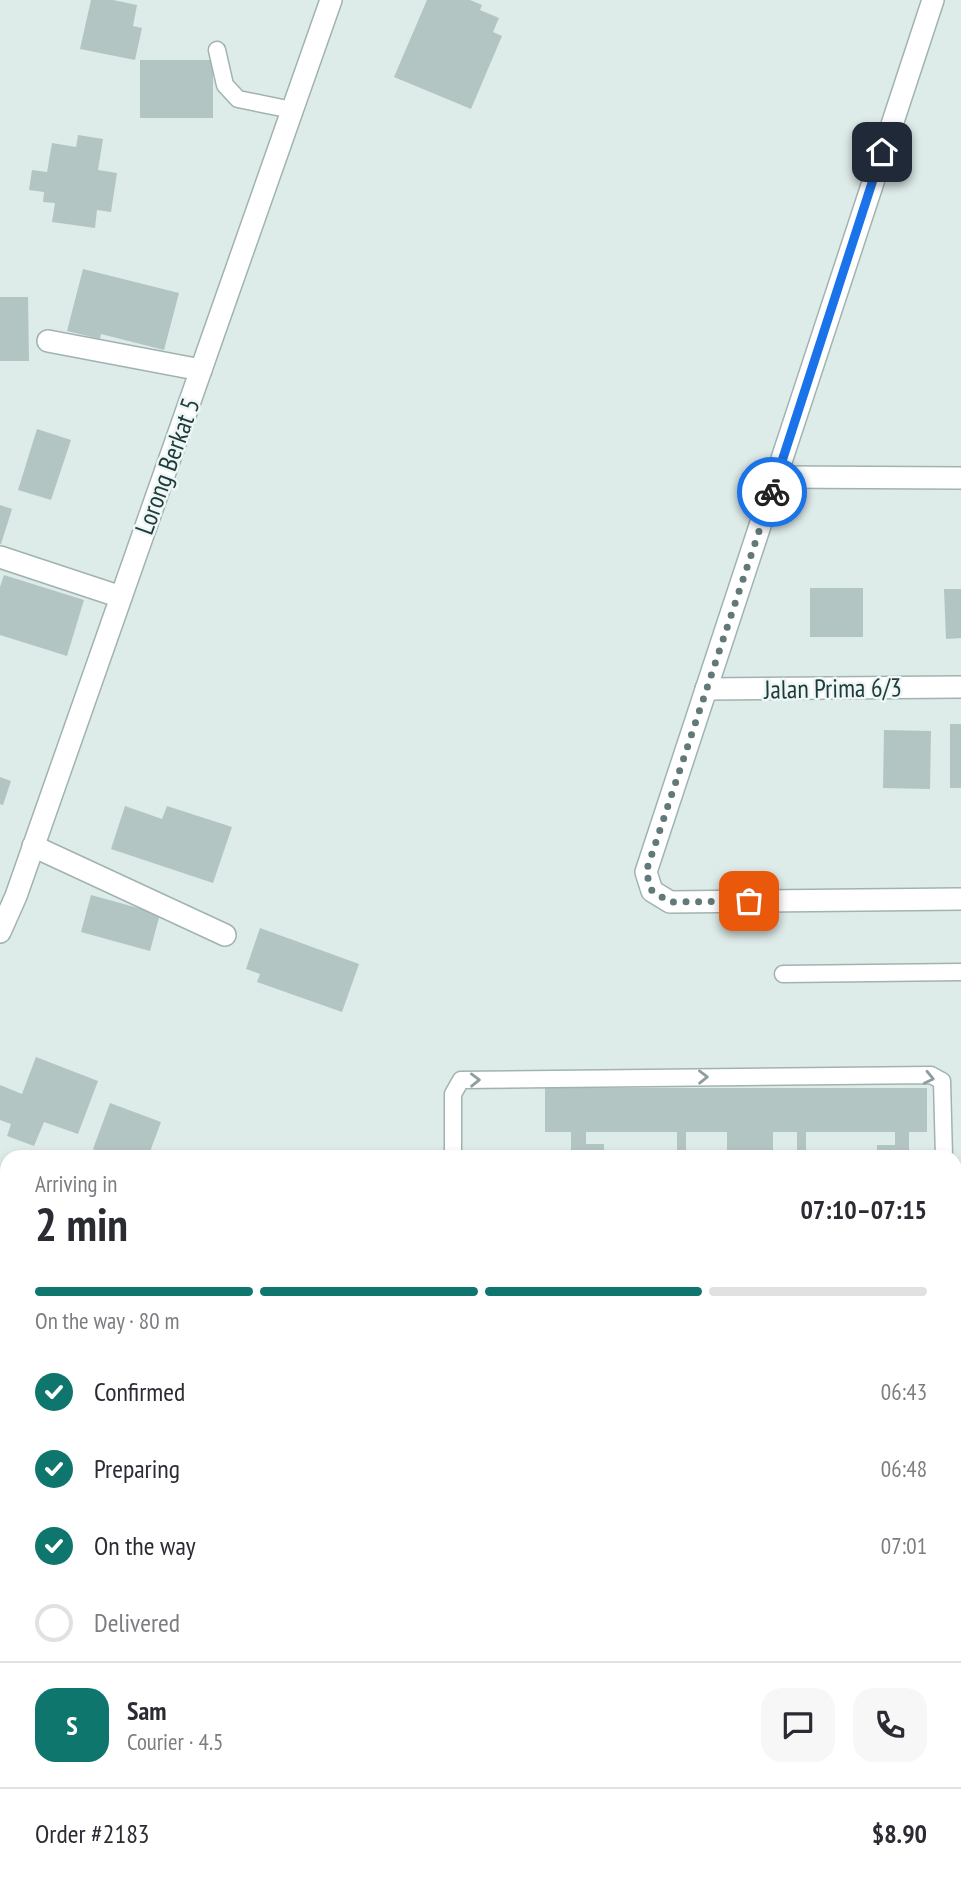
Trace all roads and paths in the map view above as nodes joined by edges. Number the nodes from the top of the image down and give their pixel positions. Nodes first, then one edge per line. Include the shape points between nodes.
1 (331, 0) edge
2 (933, 0) edge
3 (217, 50) dead end
4 (292, 110) junction
5 (48, 341) dead end
6 (201, 370) junction
7 (777, 477) junction
8 (961, 478) edge
9 (0, 557) edge
10 (121, 597) junction
11 (961, 687) edge
12 (706, 689) junction
13 (33, 846) junction
14 (8, 893) edge
15 (961, 899) edge
16 (0, 932) edge
17 (225, 935) dead end
18 (961, 972) edge
19 (783, 974) dead end
20 (453, 1150) edge
21 (944, 1150) edge

1 - 4 street, Lorong Berkat 5
2 - 7 street
3 - 4 lane via 225,85 238,99
4 - 6 street, Lorong Berkat 5
5 - 6 street
6 - 10 street, Lorong Berkat 5
7 - 8 street
7 - 12 street
9 - 10 street
10 - 13 street, Lorong Berkat 5
11 - 12 street, Jalan Prima 6/3
12 - 15 street via 646,872 652,891 670,902
13 - 14 street, Lorong Berkat 5
13 - 17 street
14 - 16 street, Lorong Berkat 5
18 - 19 lane
20 -> 21 lane via 453,1094 461,1080 931,1075 942,1081

